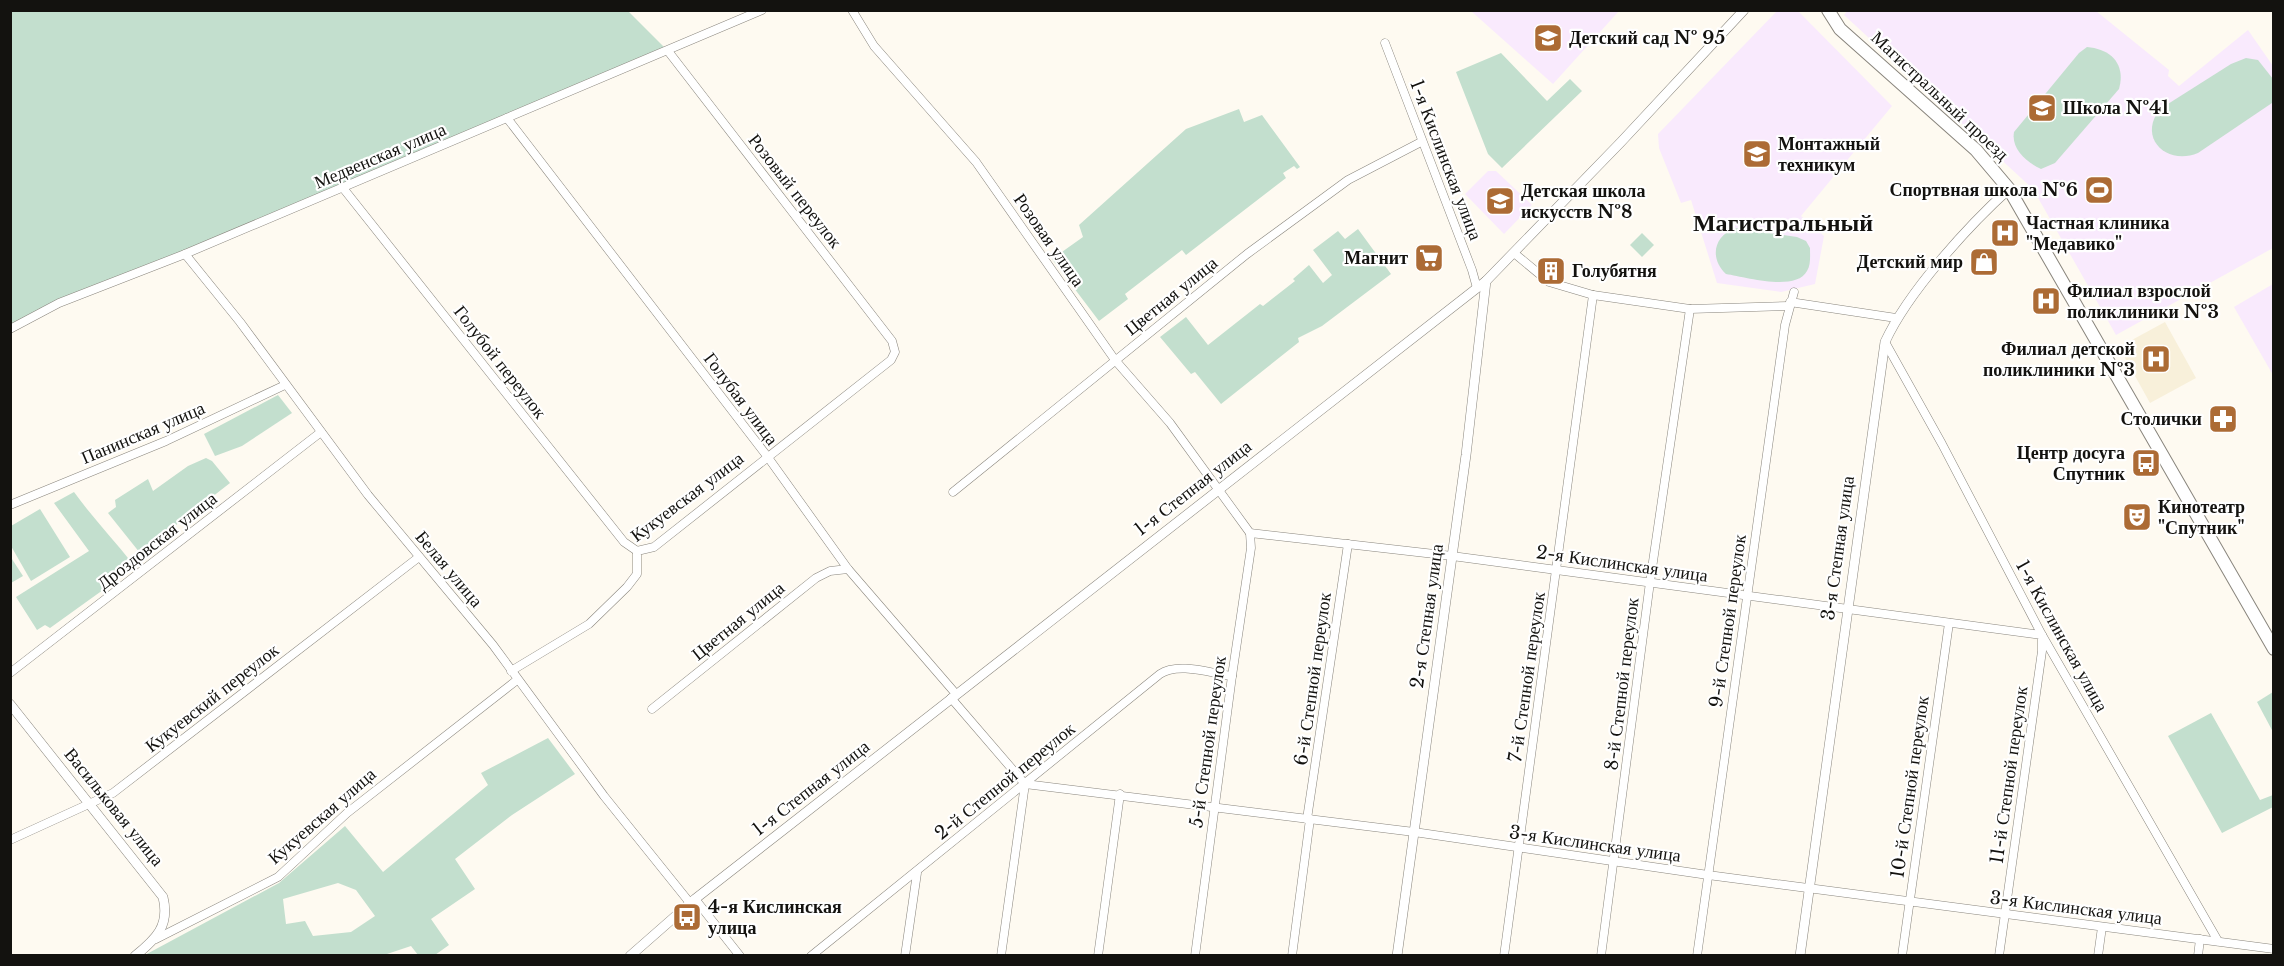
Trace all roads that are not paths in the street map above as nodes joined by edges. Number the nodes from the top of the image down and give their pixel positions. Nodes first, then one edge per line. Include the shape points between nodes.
1 (762, 10) edge
2 (852, 10) edge
3 (1744, 10) edge
4 (1828, 10) edge
5 (1385, 43) dead end
6 (668, 51) junction
7 (507, 118) junction
8 (1421, 142) junction
9 (343, 188) junction
10 (2009, 189) junction
11 (1515, 253) junction
12 (185, 254) junction
13 (1486, 281) junction
14 (1477, 288) junction
15 (1794, 292) dead end
16 (1593, 295) junction
17 (1790, 304) junction
18 (1690, 309) junction
19 (1896, 318) junction
20 (10, 329) edge
21 (1885, 342) junction
22 (895, 352) joint
23 (1115, 360) junction
24 (285, 385) junction
25 (321, 432) junction
26 (767, 456) junction
27 (1218, 490) junction
28 (952, 492) dead end
29 (10, 505) edge
30 (1250, 533) junction
31 (1348, 544) junction
32 (638, 551) junction
33 (419, 556) junction
34 (1452, 556) junction
35 (848, 569) junction
36 (1556, 571) junction
37 (1650, 582) junction
38 (1746, 597) junction
39 (1846, 609) junction
40 (1949, 623) junction
41 (2042, 635) junction
42 (2272, 644) edge
43 (511, 671) junction
44 (10, 673) edge
45 (1232, 676) junction
46 (518, 680) junction
47 (954, 696) junction
48 (10, 704) edge
49 (652, 709) dead end
50 (1025, 784) junction
51 (1120, 794) junction
52 (90, 805) junction
53 (1215, 807) junction
54 (1309, 819) junction
55 (1414, 832) junction
56 (10, 840) edge
57 (1519, 848) junction
58 (1614, 862) junction
59 (917, 873) junction
60 (1708, 875) junction
61 (1810, 889) junction
62 (693, 902) junction
63 (1909, 902) junction
64 (2004, 914) junction
65 (2102, 927) junction
66 (156, 939) junction
67 (2200, 939) junction
68 (2218, 941) junction
69 (2274, 948) edge
70 (135, 956) edge
71 (630, 956) edge
72 (740, 956) edge
73 (811, 956) edge
74 (905, 956) edge
75 (1001, 956) edge
76 (1098, 956) edge
77 (1195, 956) edge
78 (1292, 956) edge
79 (1397, 956) edge
80 (1504, 956) edge
81 (1601, 956) edge
82 (1697, 956) edge
83 (1800, 956) edge
84 (1902, 956) edge
85 (1999, 956) edge
86 (2098, 956) edge
87 (2198, 956) edge

1 - 6 street, Медвенская улица
2 - 23 street, Розовая улица via 874,46 976,162
3 - 11 street, 1-я Степная улица
4 - 10 main road, Магистральный проезд via 1840,29 1976,150
5 - 8 street, 1-я Кислинская улица
6 - 7 street, Медвенская улица
6 - 22 street, Розовый переулок via 892,341
7 - 9 street, Медвенская улица
7 - 26 street, Голубая улица
8 - 14 street, 1-я Кислинская улица
8 - 23 street, Цветная улица via 1348,180 1247,254
9 - 12 street, Медвенская улица
9 - 32 street, Голубой переулок via 624,542
10 - 19 street, 3-я Степная улица
10 - 42 main road, Магистральный проезд
11 - 13 street, 1-я Степная улица
11 - 16 street via 1549,282
12 - 20 street, Медвенская улица via 60,303
12 - 24 street, Белая улица
13 - 14 street, 1-я Степная улица
13 - 34 street, 2-я Степная улица
14 - 27 street, 1-я Степная улица
15 - 17 street, 9-й Степной переулок
16 - 18 street
16 - 36 street, 7-й Степной переулок
17 - 18 street
17 - 19 street
17 - 38 street, 9-й Степной переулок
18 - 37 street, 8-й Степной переулок
19 - 21 street, 3-я Степная улица
21 - 39 street, 3-я Степная улица
21 - 41 street, 1-я Кислинская улица
22 - 26 street, Кукуевская улица via 891,360
23 - 27 street, Розовая улица via 1170,423
23 - 28 street, Цветная улица
24 - 25 street, Белая улица
24 - 29 street, Панинская улица via 166,441
25 - 33 street, Белая улица
25 - 44 street, Дроздовская улица
26 - 32 street, Кукуевская улица via 654,547
26 - 35 street, Голубая улица
27 - 30 street
27 - 47 street, 1-я Степная улица
30 - 31 street, 2-я Кислинская улица
30 - 45 street, 5-й Степной переулок
31 - 34 street, 2-я Кислинская улица
31 - 54 street, 6-й Степной переулок
32 - 43 street, Кукуевская улица via 637,574 597,616
33 - 43 street, Белая улица
33 - 52 street, Кукуевский переулок via 113,793
34 - 36 street, 2-я Кислинская улица
34 - 55 street, 2-я Степная улица
35 - 47 street, Голубая улица
35 - 49 street, Цветная улица via 816,578
36 - 37 street, 2-я Кислинская улица
36 - 57 street, 7-й Степной переулок
37 - 38 street, 2-я Кислинская улица
37 - 58 street, 8-й Степной переулок
38 - 39 street, 2-я Кислинская улица
38 - 60 street, 9-й Степной переулок
39 - 40 street, 2-я Кислинская улица
39 - 61 street, 3-я Степная улица
40 - 41 street, 2-я Кислинская улица
40 - 63 street, 10-й Степной переулок
41 - 64 street, 11-й Степной переулок
41 - 68 street, 1-я Кислинская улица
43 - 46 street, Белая улица
45 - 50 street, 2-й Степной переулок via 1167,669
45 - 53 street, 5-й Степной переулок
46 - 62 street, Белая улица via 604,796
46 - 66 street, Кукуевская улица via 347,813 278,877
47 - 50 street
47 - 62 street, 1-я Степная улица
48 - 52 street, Васильковая улица
50 - 51 street, 3-я Кислинская улица
50 - 59 street, 2-й Степной переулок
50 - 75 street
51 - 53 street, 3-я Кислинская улица
51 - 76 street
52 - 56 street, Кукуевский переулок
52 - 66 street, Васильковая улица via 163,897 165,917
53 - 54 street, 3-я Кислинская улица
53 - 77 street, 5-й Степной переулок
54 - 55 street, 3-я Кислинская улица
54 - 78 street, 6-й Степной переулок
55 - 57 street, 3-я Кислинская улица
55 - 79 street, 2-я Степная улица
57 - 58 street, 3-я Кислинская улица
57 - 80 street, 7-й Степной переулок
58 - 60 street, 3-я Кислинская улица
58 - 81 street, 8-й Степной переулок
59 - 73 street, 2-й Степной переулок
59 - 74 street
60 - 61 street, 3-я Кислинская улица
60 - 82 street, 9-й Степной переулок
61 - 63 street, 3-я Кислинская улица
61 - 83 street, 3-я Степная улица
62 - 71 street, 1-я Степная улица
62 - 72 street
63 - 64 street, 3-я Кислинская улица
63 - 84 street, 10-й Степной переулок
64 - 65 street, 3-я Кислинская улица
64 - 85 street, 11-й Степной переулок
65 - 67 street, 3-я Кислинская улица
65 - 86 street
66 - 70 street, Кукуевская улица
67 - 68 street, 3-я Кислинская улица
67 - 87 street
68 - 69 street, 3-я Кислинская улица

